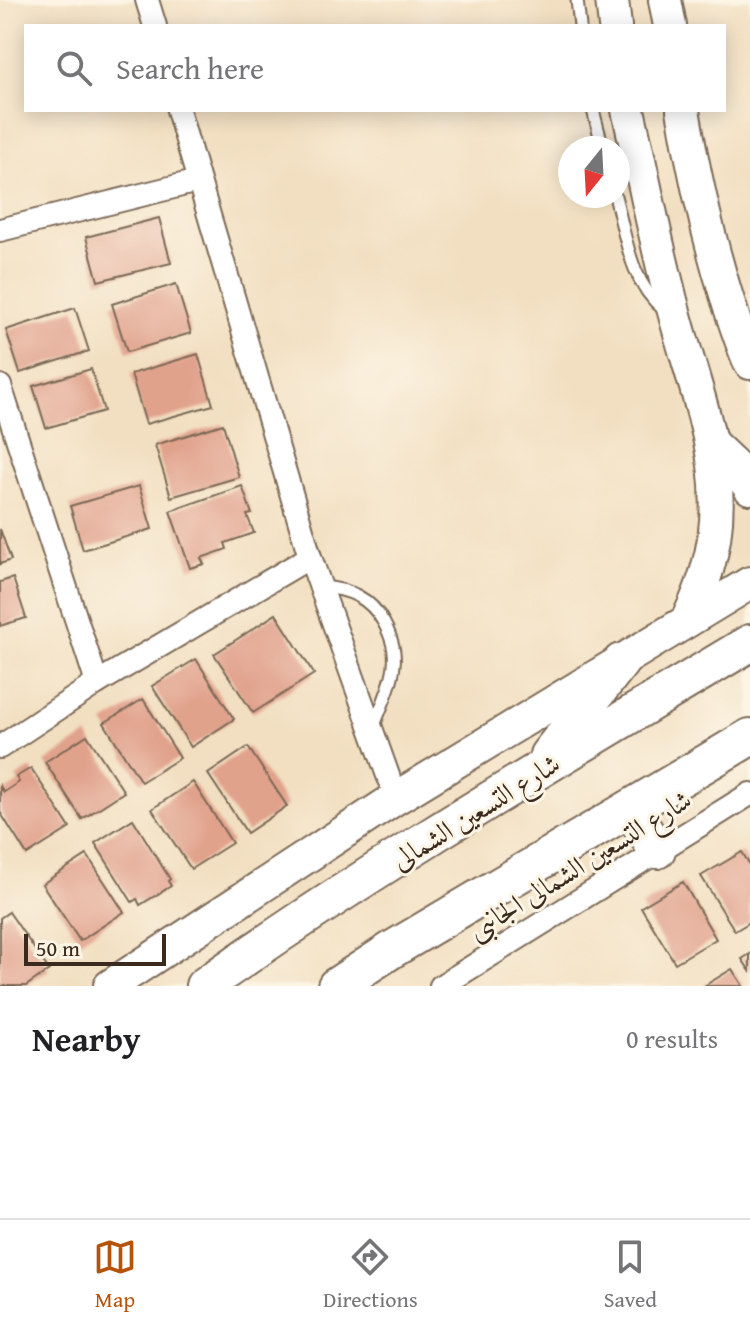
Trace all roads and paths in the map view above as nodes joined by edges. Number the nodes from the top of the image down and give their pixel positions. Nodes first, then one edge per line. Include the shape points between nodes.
1 (147, 0) edge
2 (577, 0) edge
3 (612, 0) edge
4 (665, 0) edge
5 (154, 24) edge
6 (580, 24) edge
7 (615, 24) edge
8 (670, 24) edge
9 (179, 112) edge
10 (594, 112) edge
11 (628, 112) edge
12 (683, 112) edge
13 (600, 136) edge
14 (198, 181) junction
15 (618, 208) edge
16 (0, 230) edge
17 (675, 317) junction
18 (750, 363) edge
19 (0, 386) edge
20 (712, 444) junction
21 (750, 488) edge
22 (310, 557) junction
23 (750, 583) edge
24 (321, 587) junction
25 (687, 621) junction
26 (750, 643) edge
27 (621, 662) junction
28 (97, 683) junction
29 (372, 730) junction
30 (750, 737) edge
31 (0, 747) edge
32 (534, 772) junction
33 (750, 794) edge
34 (396, 798) junction
35 (630, 809) junction
36 (657, 850) junction
37 (213, 982) edge
38 (447, 984) edge
39 (110, 986) edge
40 (336, 986) edge

1 - 5 street
2 - 6 lane
3 - 7 street
4 - 8 street
9 - 14 street
10 - 13 lane
11 - 17 street
12 - 18 street via 712,250
14 - 16 street
14 - 22 street
15 - 17 lane via 641,284
17 - 20 street
19 - 28 street
20 - 21 street
20 - 25 street via 718,493 714,543
22 - 24 street
22 - 28 street
23 - 25 street
24 - 29 street
24 - 29 lane via 362,597 378,611 393,642 392,678
25 - 27 street
26 - 32 main road, شارع التسعين الشمالى
27 - 32 main road
27 - 34 street
28 - 31 street
29 - 34 street
30 - 35 main road
32 - 37 main road, شارع التسعين الشمالى
33 - 36 street, شارع التسعين الشمالى الجانبى
34 - 39 street
35 - 36 main road
35 - 40 main road
36 - 38 street, شارع التسعين الشمالى الجانبى

